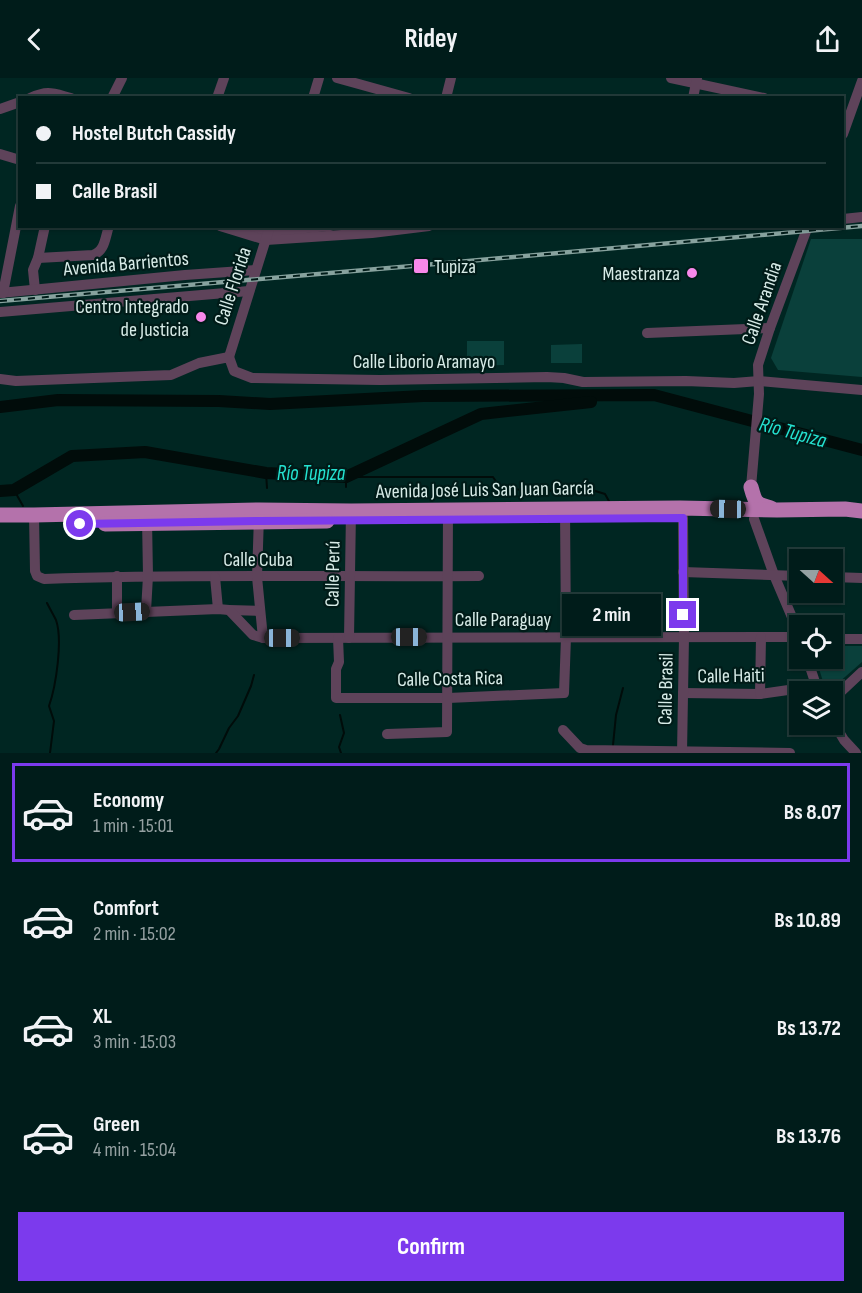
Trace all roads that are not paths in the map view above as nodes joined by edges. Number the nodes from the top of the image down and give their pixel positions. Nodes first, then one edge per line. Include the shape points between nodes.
1 (122, 78) edge
2 (224, 78) edge
3 (319, 78) edge
4 (337, 78) edge
5 (451, 78) edge
6 (671, 78) edge
7 (696, 81) edge
8 (862, 81) edge
9 (34, 96) edge
10 (63, 96) edge
11 (113, 96) edge
12 (218, 96) edge
13 (314, 96) edge
14 (403, 96) edge
15 (446, 96) edge
16 (693, 96) edge
17 (756, 96) edge
18 (18, 103) edge
19 (0, 110) edge
20 (846, 116) edge
21 (862, 120) edge
22 (0, 154) edge
23 (18, 159) edge
24 (0, 161) edge
25 (18, 166) edge
26 (18, 216) edge
27 (862, 217) edge
28 (844, 219) edge
29 (45, 228) edge
30 (108, 228) edge
31 (236, 228) edge
32 (309, 228) edge
33 (402, 228) edge
34 (807, 228) edge
35 (268, 232) edge
36 (38, 258) junction
37 (256, 270) junction
38 (36, 290) junction
39 (249, 291) junction
40 (2, 293) edge
41 (0, 312) edge
42 (770, 328) junction
43 (647, 333) dead end
44 (228, 357) junction
45 (0, 379) edge
46 (759, 381) junction
47 (862, 390) edge
48 (751, 487) junction
49 (728, 509) junction
50 (777, 510) junction
51 (862, 511) edge
52 (565, 513) junction
53 (0, 515) edge
54 (448, 515) junction
55 (259, 516) junction
56 (351, 516) junction
57 (147, 518) junction
58 (683, 518) junction
59 (754, 519) junction
60 (35, 520) junction
61 (862, 520) edge
62 (0, 524) edge
63 (683, 572) junction
64 (774, 575) junction
65 (117, 576) junction
66 (148, 576) junction
67 (215, 576) junction
68 (351, 576) junction
69 (448, 576) junction
70 (479, 576) dead end
71 (789, 576) edge
72 (257, 577) junction
73 (843, 577) edge
74 (862, 578) edge
75 (223, 610) junction
76 (147, 611) junction
77 (260, 611) junction
78 (117, 613) junction
79 (74, 615) dead end
80 (791, 615) edge
81 (789, 636) edge
82 (448, 637) junction
83 (566, 637) junction
84 (684, 637) junction
85 (761, 637) junction
86 (263, 638) junction
87 (344, 638) junction
88 (843, 639) edge
89 (862, 639) edge
90 (862, 672) edge
91 (843, 689) edge
92 (789, 691) edge
93 (683, 693) junction
94 (760, 694) junction
95 (336, 698) joint
96 (448, 698) junction
97 (563, 730) dead end
98 (387, 734) dead end
99 (841, 735) edge
100 (682, 753) edge
101 (790, 753) edge
102 (856, 753) edge

1 - 11 street
2 - 12 street
3 - 13 street
4 - 14 street
5 - 15 street
6 - 7 street
7 - 16 street
7 - 17 street
8 - 20 street
9 - 10 street via 49,92
18 - 19 street
20 - 21 street
22 - 23 street
24 - 25 street
26 - 40 street
27 - 28 street
29 - 36 street
30 - 36 street via 99,253
31 - 35 street
32 - 35 street
33 - 35 street via 372,232
34 - 42 street, Calle Arandia
35 - 37 street, Calle Florida
36 - 38 street via 33,270
37 - 38 street, Avenida Barrientos
37 - 39 street, Calle Florida
38 - 40 street, Avenida Barrientos
39 - 41 street, Avenida Barrientos
39 - 44 street, Calle Florida
42 - 43 street
42 - 46 street, Calle Arandia via 758,365
44 - 45 street via 199,363 171,375
44 - 46 street, Calle Liborio Aramayo via 234,371 252,378
46 - 47 street, Calle Liborio Aramayo
46 - 48 street, Calle Arandia
48 - 49 highway via 745,501
48 - 50 highway via 755,501
49 - 50 highway, Avenida José Luis San Juan García
49 - 52 highway, Avenida José Luis San Juan García
50 - 51 highway, Avenida José Luis San Juan García
52 - 54 highway, Avenida José Luis San Juan García
52 - 58 highway, Avenida José Luis San Juan García
52 - 83 street
53 - 60 highway, Avenida José Luis San Juan García
54 - 56 highway, Avenida José Luis San Juan García
54 - 69 street
55 - 56 highway, Avenida José Luis San Juan García
55 - 57 highway, Avenida José Luis San Juan García
55 - 72 street
56 - 68 street, Calle Perú
57 - 60 highway, Avenida José Luis San Juan García
57 - 66 street
58 - 59 highway, Avenida José Luis San Juan García
58 - 63 street, Calle Brasil
59 - 61 highway, Avenida José Luis San Juan García
59 - 64 street
60 - 62 highway, Avenida José Luis San Juan García
60 - 65 street, Calle Cuba via 37,576
63 - 64 street
63 - 84 street, Calle Brasil
64 - 71 street
64 - 80 street
65 - 66 street, Calle Cuba
65 - 78 street
66 - 67 street, Calle Cuba
66 - 76 street
67 - 72 street, Calle Cuba
67 - 75 street
68 - 69 street, Calle Cuba
68 - 72 street, Calle Cuba
68 - 87 street, Calle Perú
69 - 70 street, Calle Cuba
69 - 82 street
72 - 77 street
73 - 74 street
75 - 76 street
75 - 77 street
75 - 86 street
76 - 78 street
77 - 86 street
78 - 79 street
81 - 85 street, Calle Paraguay
82 - 83 street, Calle Paraguay
82 - 87 street, Calle Paraguay
82 - 96 street
83 - 84 street, Calle Paraguay
83 - 96 street, Calle Costa Rica via 564,693
84 - 85 street, Calle Paraguay
84 - 93 street, Calle Brasil
85 - 94 street
86 - 87 street, Calle Paraguay
87 - 95 street, Calle Perú via 336,669
88 - 89 street
90 - 91 street
92 - 94 street, Calle Haiti
93 - 94 street, Calle Haiti
93 - 100 street, Calle Brasil
95 - 96 street, Calle Costa Rica
96 - 98 street via 447,732
97 - 100 street via 586,750
99 - 102 street
100 - 101 street

